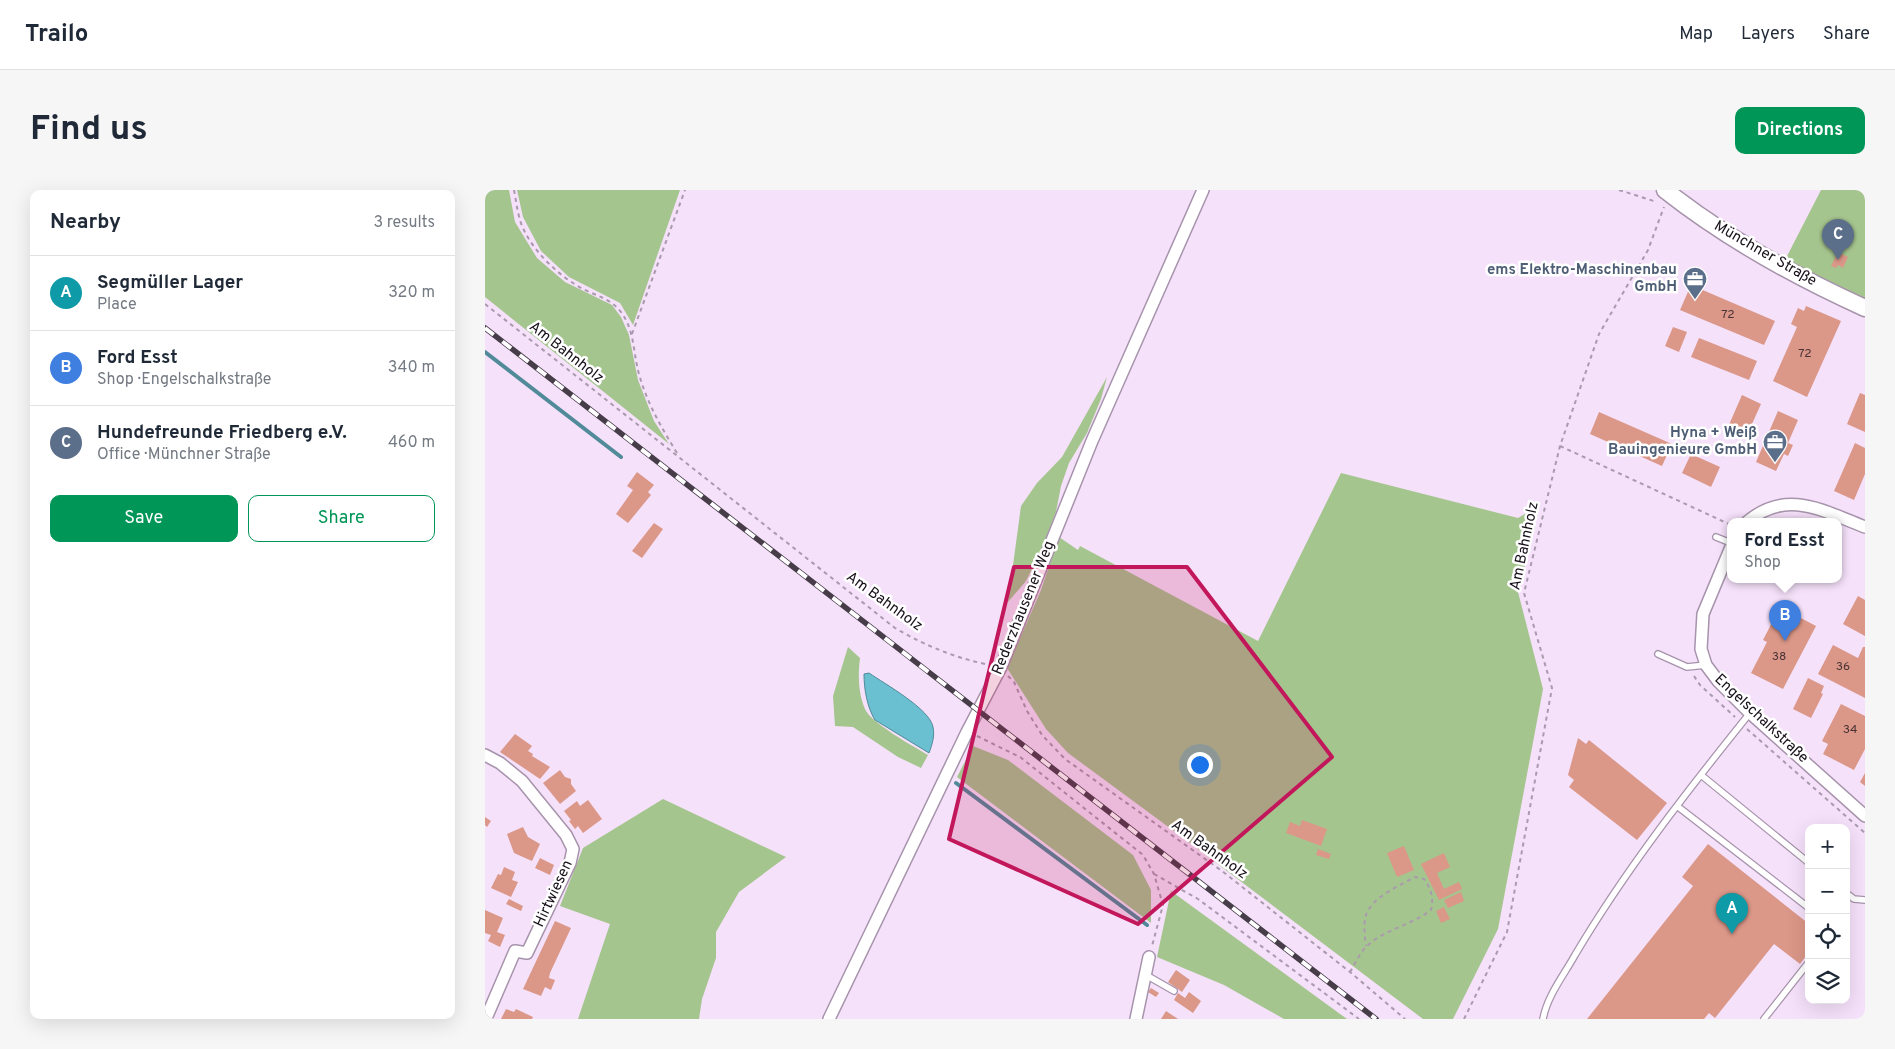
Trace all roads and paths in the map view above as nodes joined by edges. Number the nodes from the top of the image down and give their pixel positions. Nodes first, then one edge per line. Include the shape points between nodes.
1 (513, 190) edge
2 (685, 190) edge
3 (1203, 190) edge
4 (1619, 190) edge
5 (1664, 197) edge
6 (485, 304) edge
7 (1865, 308) edge
8 (632, 334) junction
9 (1560, 446) junction
10 (678, 455) junction
11 (1753, 518) edge
12 (1840, 518) edge
13 (1842, 519) edge
14 (1727, 524) edge
15 (1865, 527) edge
16 (1716, 537) dead end
17 (1727, 541) edge
18 (1727, 557) edge
19 (1658, 654) dead end
20 (1706, 665) junction
21 (1687, 666) junction
22 (1001, 668) junction
23 (1750, 712) junction
24 (1742, 723) junction
25 (967, 732) junction
26 (485, 755) edge
27 (1701, 775) junction
28 (1677, 806) junction
29 (1865, 816) edge
30 (1865, 834) edge
31 (1805, 860) edge
32 (1154, 874) junction
33 (1850, 896) edge
34 (1865, 900) edge
35 (1805, 905) edge
36 (1366, 946) junction
37 (1149, 957) joint
38 (1805, 967) edge
39 (1350, 972) junction
40 (1146, 975) junction
41 (1174, 991) dead end
42 (485, 1018) edge
43 (829, 1019) edge
44 (1136, 1019) edge
45 (1359, 1019) edge
46 (1405, 1019) edge
47 (1465, 1019) edge
48 (1543, 1019) edge
49 (1765, 1019) edge

1 - 8 path via 520,221 539,254 561,275 610,300 622,313
2 - 8 path
3 - 22 street, Rederzhausener Weg via 1091,442
4 - 5 path
5 - 7 main road, Münchner Straße via 1759,255
5 - 9 path, Am Bahnholz via 1648,250 1599,334
6 - 10 path, Am Bahnholz
8 - 10 path via 638,373 651,409
9 - 14 path
9 - 47 path, Am Bahnholz via 1523,593 1553,688 1507,932
10 - 22 path, Am Bahnholz via 895,628 924,644 973,662
11 - 12 street via 1767,508 1791,504 1805,505
13 - 15 street
16 - 17 lane
18 - 20 street, Engelschalkstraße via 1703,614 1701,650
19 - 21 lane
20 - 21 lane
20 - 23 street, Engelschalkstraße
21 - 24 path via 1700,685
22 - 25 street, Rederzhausener Weg
22 - 39 path, Am Bahnholz via 1014,682 1042,735 1065,759 1222,871
23 - 24 lane
23 - 29 street, Engelschalkstraße
24 - 27 lane
24 - 30 path
25 - 32 path via 1020,756 1143,855
25 - 43 street, Rederzhausener Weg
26 - 42 street, Hirtwiesen via 522,781 566,835 573,849 570,863 527,953 515,951
27 - 28 lane
27 - 31 lane
28 - 35 lane
28 - 48 lane via 1596,920 1551,996
32 - 37 path via 1163,905
32 - 45 path via 1198,899
33 - 34 lane
36 - 36 path via 1431,910 1431,893 1424,879 1415,877 1376,900 1365,916
36 - 39 path
37 - 40 street
38 - 49 lane
39 - 46 path, Am Bahnholz
40 - 41 lane
40 - 44 street

